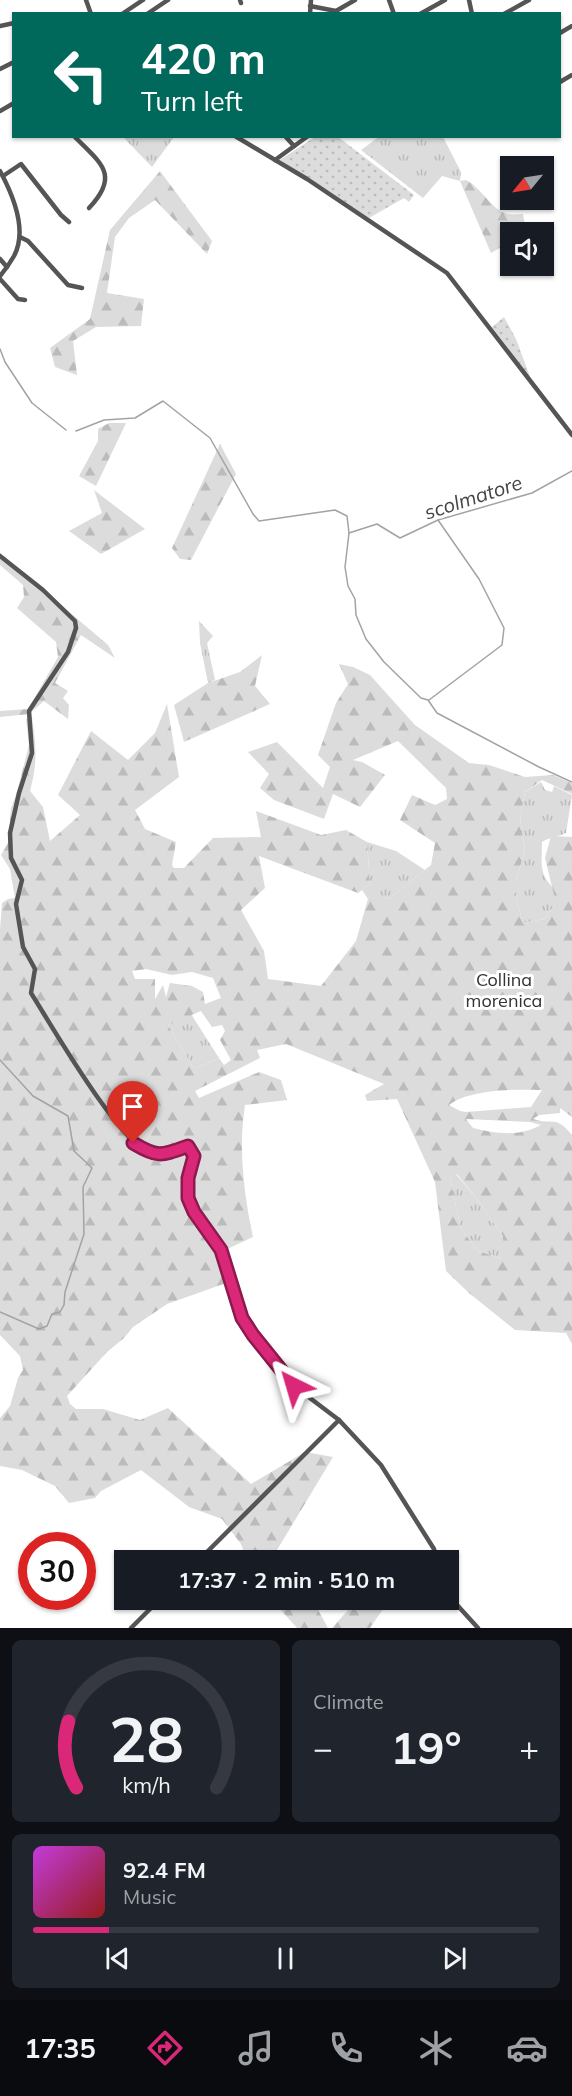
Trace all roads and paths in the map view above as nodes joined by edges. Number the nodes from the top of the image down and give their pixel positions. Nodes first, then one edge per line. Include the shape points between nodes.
1 (143, 0) edge
2 (168, 0) edge
3 (356, 0) edge
4 (445, 0) edge
5 (529, 0) edge
6 (311, 3) edge
7 (125, 12) edge
8 (150, 12) edge
9 (424, 12) edge
10 (508, 12) edge
11 (76, 138) edge
12 (238, 138) edge
13 (287, 138) edge
14 (305, 138) edge
15 (294, 146) junction
16 (275, 160) junction
17 (1, 174) edge
18 (89, 208) dead end
19 (69, 222) dead end
20 (20, 237) junction
21 (0, 259) edge
22 (7, 267) junction
23 (0, 277) edge
24 (82, 288) dead end
25 (25, 300) dead end
26 (572, 435) edge
27 (0, 556) edge
28 (339, 1420) junction
29 (209, 1550) edge
30 (434, 1550) edge
31 (459, 1607) edge
32 (149, 1610) edge
33 (131, 1628) edge
34 (478, 1628) edge

1 - 7 street
2 - 8 street
3 - 6 street via 336,10
4 - 9 street
5 - 10 street
11 - 18 street via 104,170 107,182 102,195
12 - 16 street
13 - 15 street
14 - 15 street
15 - 16 street
16 - 26 street via 447,273
17 - 19 street via 21,164
17 - 20 street via 13,199
20 - 22 street
20 - 24 street via 68,285
21 - 22 street
22 - 23 street
23 - 25 street via 18,299
27 - 28 street via 43,590 75,621 76,628 68,652 29,711 32,753 10,833 11,858 22,880 16,904 23,948 35,969 31,993 133,1143 151,1154 188,1146 194,1156 188,1198 221,1250 242,1318 294,1386
28 - 29 street
28 - 30 street via 381,1465
31 - 34 street
32 - 33 street

